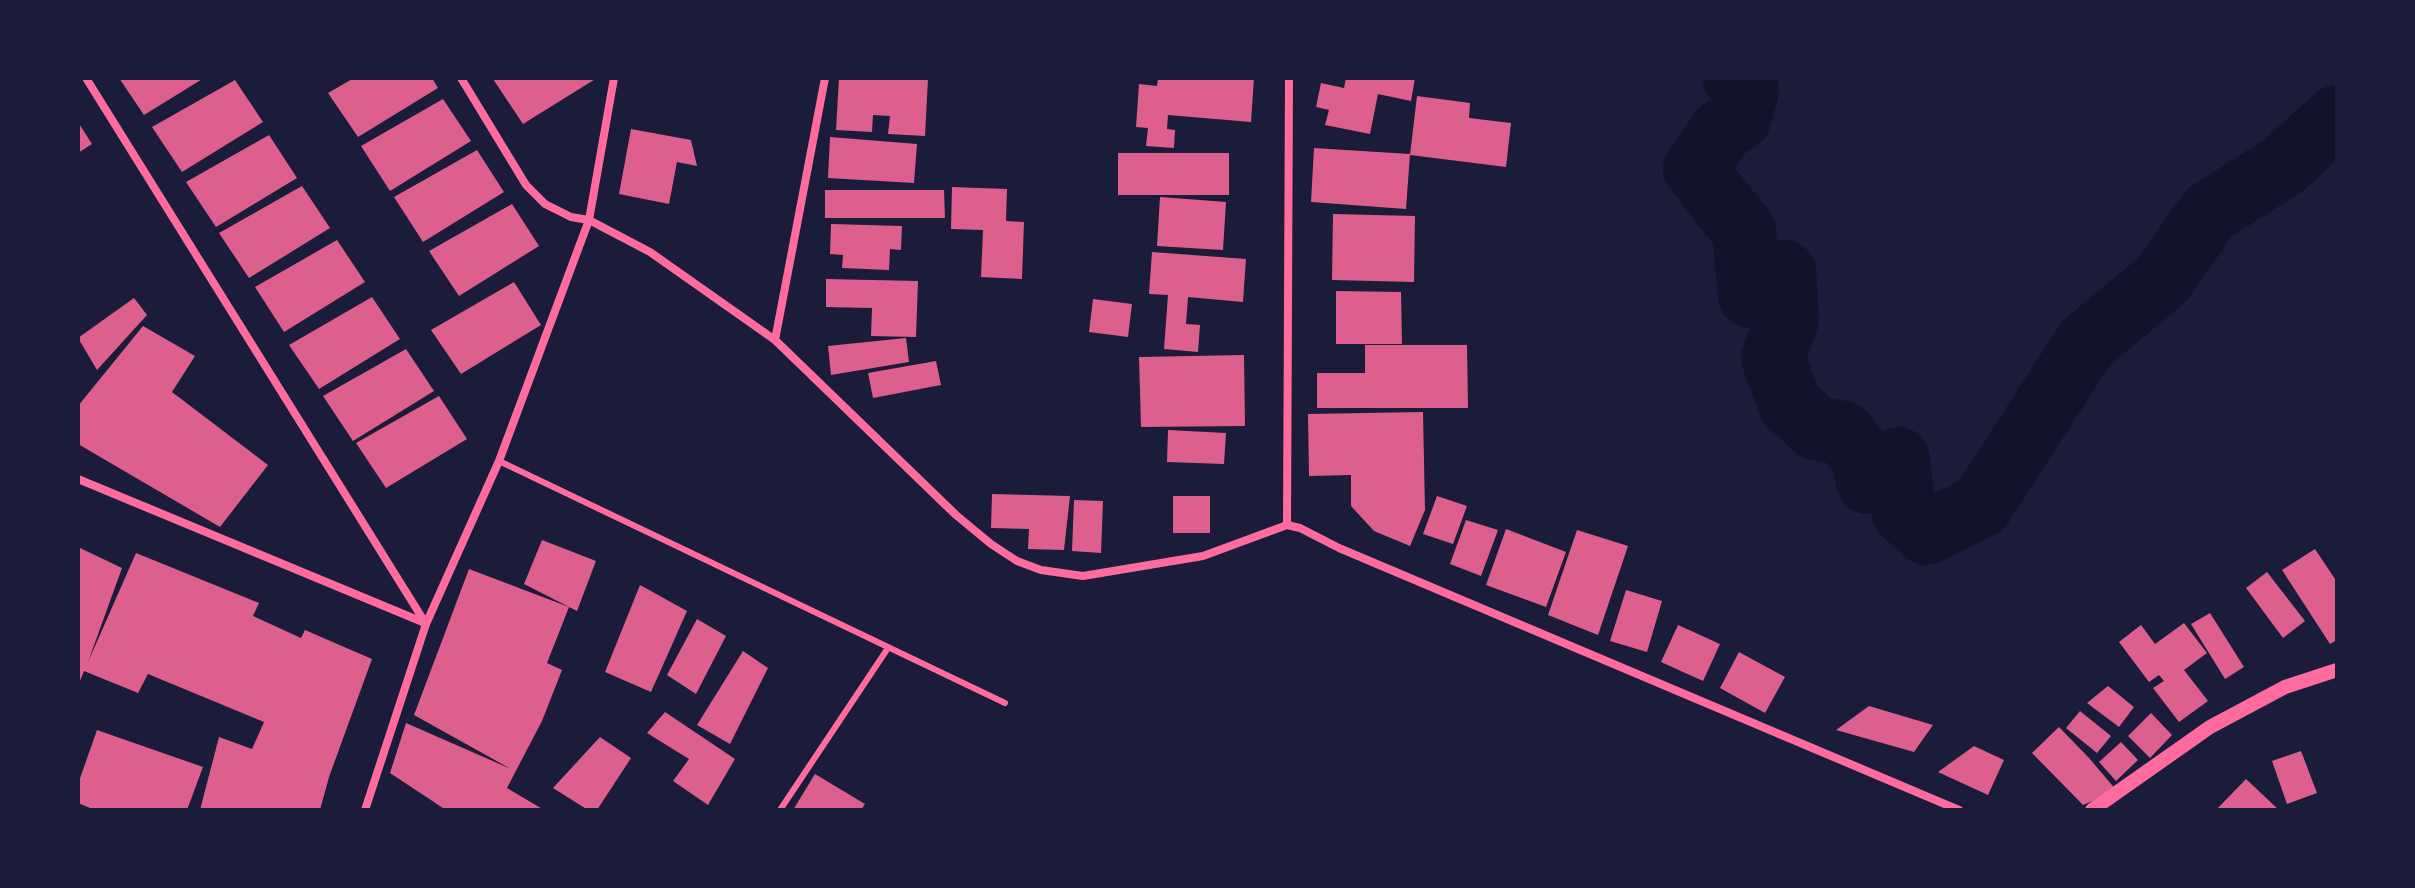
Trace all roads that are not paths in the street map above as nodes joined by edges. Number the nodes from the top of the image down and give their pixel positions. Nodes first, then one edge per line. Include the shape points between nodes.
1 (86, 78) edge
2 (461, 78) edge
3 (614, 78) edge
4 (825, 78) edge
5 (1289, 78) edge
6 (589, 220) junction
7 (775, 340) junction
8 (499, 461) junction
9 (78, 479) edge
10 (1287, 525) junction
11 (426, 624) junction
12 (888, 648) junction
13 (2337, 670) edge
14 (1005, 703) dead end
15 (365, 810) edge
16 (780, 810) edge
17 (1959, 810) edge
18 (2092, 810) edge

1 - 11 street
2 - 6 street via 526,185 558,212
3 - 6 street
4 - 7 street
5 - 10 street
6 - 7 street via 650,252
6 - 8 street
7 - 10 street via 956,515 1017,561 1041,570 1083,576 1203,556
8 - 11 street
8 - 12 lane
9 - 11 street
10 - 17 street
11 - 15 street
12 - 14 lane
12 - 16 lane
13 - 18 street via 2285,687 2210,727

